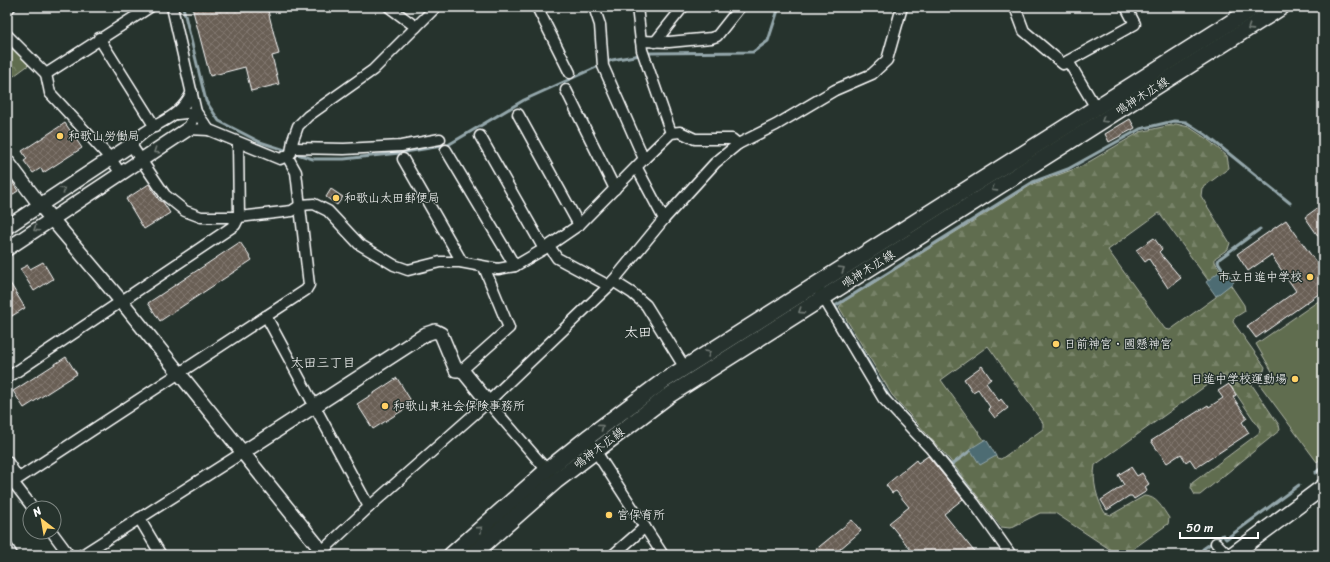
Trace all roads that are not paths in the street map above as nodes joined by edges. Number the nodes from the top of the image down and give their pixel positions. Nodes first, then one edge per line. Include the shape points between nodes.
1 (10, 7) edge
2 (150, 7) edge
3 (172, 7) edge
4 (389, 7) edge
5 (436, 7) edge
6 (537, 7) edge
7 (594, 7) edge
8 (637, 7) edge
9 (683, 7) edge
10 (740, 7) edge
11 (902, 7) edge
12 (1015, 7) edge
13 (1126, 7) edge
14 (1255, 7) edge
15 (1282, 7) edge
16 (7, 9) edge
17 (416, 27) junction
18 (99, 38) junction
19 (9, 41) edge
20 (641, 41) junction
21 (655, 42) junction
22 (1068, 61) junction
23 (570, 73) dead end
24 (46, 74) junction
25 (566, 90) dead end
26 (192, 92) junction
27 (1096, 108) junction
28 (196, 112) junction
29 (177, 114) junction
30 (518, 114) dead end
31 (155, 127) junction
32 (188, 129) junction
33 (209, 130) junction
34 (671, 133) junction
35 (480, 136) dead end
36 (440, 139) dead end
37 (238, 143) junction
38 (738, 144) junction
39 (131, 145) junction
40 (293, 148) junction
41 (446, 150) dead end
42 (287, 156) junction
43 (110, 159) junction
44 (142, 160) junction
45 (403, 160) dead end
46 (644, 160) junction
47 (7, 161) edge
48 (636, 168) junction
49 (121, 174) junction
50 (615, 189) junction
51 (40, 205) junction
52 (300, 205) junction
53 (239, 217) junction
54 (52, 218) junction
55 (664, 219) junction
56 (579, 225) junction
57 (7, 227) edge
58 (7, 248) edge
59 (546, 248) junction
60 (462, 262) junction
61 (515, 266) junction
62 (484, 267) junction
63 (611, 283) junction
64 (820, 291) junction
65 (122, 302) junction
66 (266, 316) junction
67 (685, 368) junction
68 (462, 370) junction
69 (179, 373) junction
70 (7, 378) edge
71 (488, 402) junction
72 (315, 406) junction
73 (591, 444) junction
74 (242, 453) junction
75 (7, 461) edge
76 (552, 475) junction
77 (13, 482) edge
78 (1323, 486) edge
79 (28, 500) edge
80 (368, 507) junction
81 (140, 518) junction
82 (645, 527) junction
83 (58, 540) edge
84 (1216, 544) dead end
85 (7, 547) edge
86 (89, 553) edge
87 (322, 554) edge
88 (12, 555) edge
89 (69, 555) edge
90 (161, 555) edge
91 (451, 555) edge
92 (472, 555) edge
93 (613, 555) edge
94 (663, 555) edge
95 (1010, 555) edge
96 (1228, 555) edge
97 (1232, 555) edge

1 - 16 street
2 - 18 street
3 - 26 street
4 - 17 street
5 - 17 street
6 - 23 street
7 - 46 street via 600,25 603,66
8 - 20 street
9 - 21 street
10 - 21 street via 717,36 697,40
11 - 38 street via 887,60 872,74 835,90
12 - 22 street via 1024,31 1063,64
13 - 22 street via 1135,24
14 - 27 main road, 鳴神木広線
15 -> 64 main road, 鳴神木広線
17 - 40 street via 373,70 308,116 298,126
18 - 24 street
18 - 31 street
19 - 24 street
20 - 21 street
20 - 34 street
22 - 27 street
24 - 43 street via 50,93
25 - 50 street
26 - 28 street
26 - 29 street via 186,105
64 -> 27 main road, 鳴神木広線
28 - 29 street
28 - 32 street
28 - 33 street
29 - 31 street
30 - 56 street
31 - 39 street
32 - 33 street
32 -> 44 street
33 - 37 street
34 - 38 street via 680,132 695,139 732,140
34 - 46 street
35 - 59 street
36 - 40 street via 401,146
37 - 42 street via 280,159
37 - 53 street
38 - 55 street via 715,163
39 - 43 street
39 - 44 street
40 - 42 street
41 - 61 street
42 - 52 street via 296,172
43 - 49 street
51 -> 43 street
44 - 49 street
44 - 53 street via 166,195 185,211 201,217
45 - 60 street
46 - 48 street
47 - 51 street
48 - 50 street
48 - 55 street
49 - 54 street
50 - 56 street
51 - 54 street
51 - 57 street
52 - 53 street via 292,210
52 - 60 street via 314,204 328,211 359,244 401,268 408,270 423,268 431,263
52 - 66 street via 309,285 306,290
53 - 65 street via 235,225
54 -> 58 street
54 - 65 street
55 - 63 street
56 - 59 street
59 - 61 street
59 - 63 street via 558,258
60 - 62 street
61 - 62 street
62 - 68 street via 509,328
63 - 67 street via 632,293 646,305
63 - 71 street
67 -> 64 main road, 鳴神木広線
64 -> 73 main road, 鳴神木広線 via 668,396
64 - 95 street via 884,398 930,448 974,503
65 - 69 street
65 - 70 street
66 - 69 street
66 - 72 street
73 -> 67 main road, 鳴神木広線 via 662,382
68 - 71 street
68 - 72 street via 456,370 441,334 435,331 426,334
69 - 74 street
69 - 77 street
71 - 76 street
71 - 80 street
72 - 74 street
72 - 80 street
73 - 76 main road, 鳴神木広線
73 - 82 street
74 - 81 street
74 - 87 street
75 - 77 street
91 -> 76 main road, 鳴神木広線
76 - 92 main road, 鳴神木広線
77 - 79 street
78 - 97 main road
80 - 87 street
81 - 86 street
81 - 90 street
82 - 93 street
82 - 94 street
83 - 89 street
84 - 96 street
85 - 88 street

